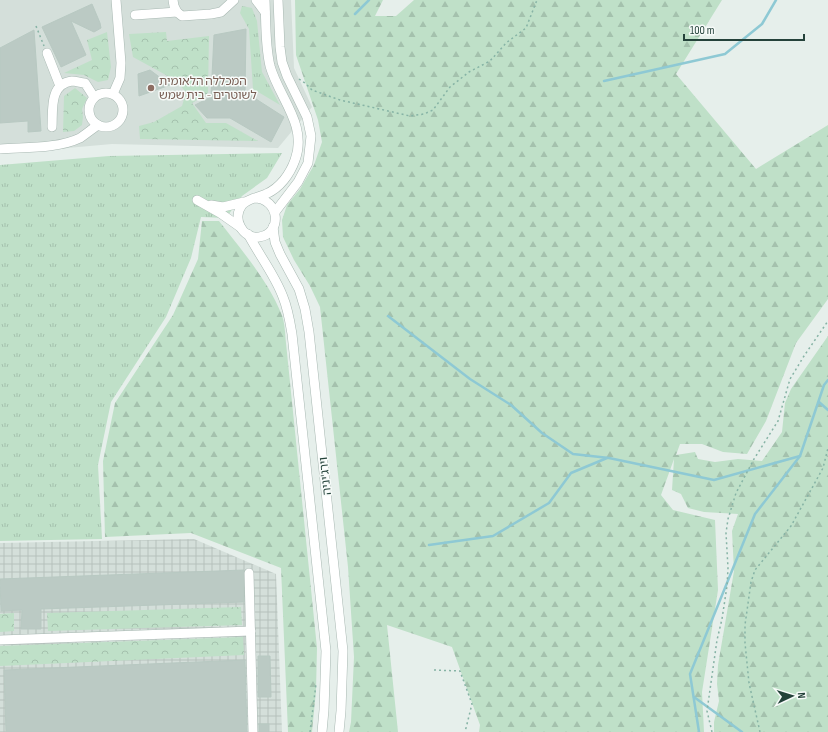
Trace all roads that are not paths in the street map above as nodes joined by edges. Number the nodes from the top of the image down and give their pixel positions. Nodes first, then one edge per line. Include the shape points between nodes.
1 (116, 0) edge
2 (173, 0) edge
3 (234, 0) edge
4 (256, 0) edge
5 (265, 0) edge
6 (278, 0) edge
7 (177, 12) junction
8 (265, 12) junction
9 (135, 15) dead end
10 (47, 53) road end
11 (60, 86) junction
12 (113, 94) junction
13 (94, 97) junction
14 (98, 125) junction
15 (52, 127) dead end
16 (0, 149) edge
17 (254, 198) junction
18 (244, 202) junction
19 (275, 212) junction
20 (240, 227) junction
21 (273, 227) junction
22 (248, 234) junction
23 (249, 573) dead end
24 (251, 631) junction
25 (0, 640) edge
26 (253, 732) edge
27 (322, 732) edge
28 (339, 732) edge

1 - 12 street via 121,63 120,78
2 - 7 street
3 - 7 street via 222,12 182,16
4 - 8 street
5 - 8 street
6 - 19 street via 282,62 307,117 311,136 308,163 302,176
7 - 9 street
8 - 17 street via 270,65 295,121 298,137 296,159 288,175 268,194
10 - 11 street
11 - 13 street via 72,81 85,84
11 - 15 street via 53,97
12 - 13 street via 108,92
12 - 14 street via 124,106 122,118 110,127
13 - 14 street via 90,102 89,114
14 - 16 street via 80,138 52,146
17 - 18 street
17 - 19 street via 269,203
18 - 20 street via 237,216
18 - 20 street via 223,207 200,202
19 - 21 street
20 - 22 street
21 - 22 street via 265,235
21 - 28 street, וירג'יניה via 280,254 299,289 309,332 343,651
22 - 27 street, וירג'יניה via 283,296 289,313 325,644
23 - 24 street
24 - 25 street
24 - 26 street

